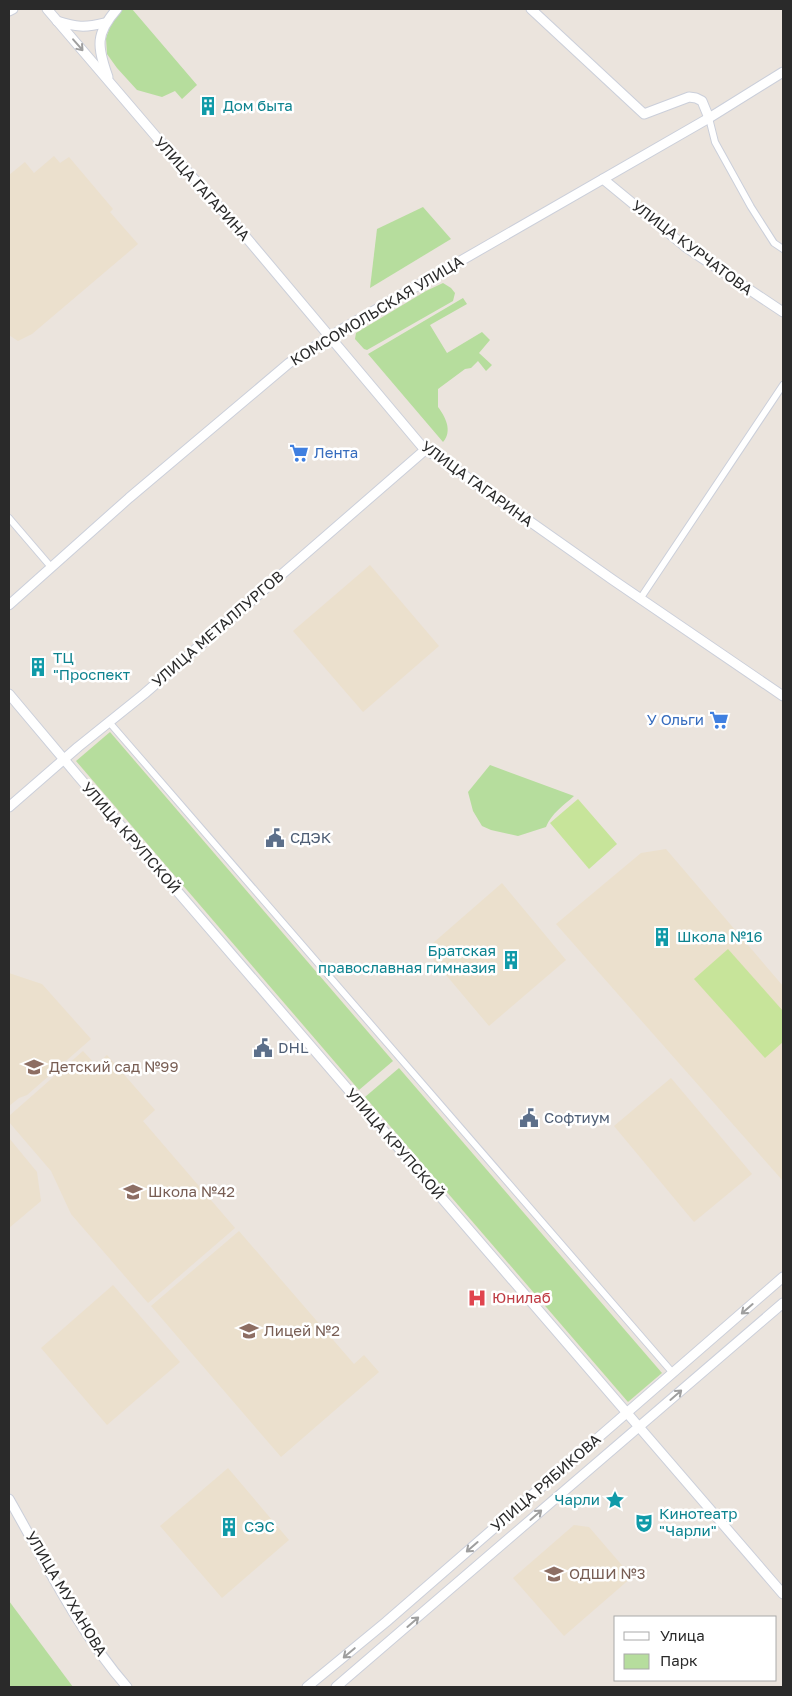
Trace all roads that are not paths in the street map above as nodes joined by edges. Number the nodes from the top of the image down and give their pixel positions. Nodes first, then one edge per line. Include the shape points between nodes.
1 (13, 9) edge
2 (46, 9) edge
3 (117, 9) edge
4 (531, 9) edge
5 (9, 11) edge
6 (54, 16) edge
7 (104, 23) junction
8 (783, 72) edge
9 (109, 82) junction
10 (709, 118) junction
11 (603, 179) junction
12 (783, 250) edge
13 (783, 312) edge
14 (328, 337) junction
15 (783, 385) edge
16 (425, 450) junction
17 (9, 518) edge
18 (51, 567) junction
19 (640, 598) junction
20 (9, 605) edge
21 (9, 694) edge
22 (783, 696) edge
23 (109, 722) junction
24 (64, 759) junction
25 (9, 807) edge
26 (783, 1277) edge
27 (783, 1303) edge
28 (672, 1372) junction
29 (628, 1412) junction
30 (639, 1427) junction
31 (9, 1499) edge
32 (783, 1594) edge
33 (127, 1687) edge
34 (307, 1687) edge
35 (336, 1687) edge

1 - 5 main road
2 - 6 main road, УЛИЦА ГАГАРИНА
3 - 7 main road
4 - 10 main road via 644,114 689,97 702,100
6 - 7 main road via 73,27 88,28
6 -> 9 main road, УЛИЦА ГАГАРИНА
7 - 9 main road via 99,50
8 - 10 main road, КОМСОМОЛЬСКАЯ УЛИЦА
9 - 14 main road, УЛИЦА ГАГАРИНА via 240,230
10 - 11 main road, КОМСОМОЛЬСКАЯ УЛИЦА
10 - 12 street via 715,142 751,207 774,243
11 - 13 main road, УЛИЦА КУРЧАТОВА via 693,252
11 - 14 main road, КОМСОМОЛЬСКАЯ УЛИЦА
14 - 16 main road, УЛИЦА ГАГАРИНА
14 - 18 main road, КОМСОМОЛЬСКАЯ УЛИЦА via 289,363
15 - 19 street
16 - 19 main road, УЛИЦА ГАГАРИНА
16 - 23 main road, УЛИЦА МЕТАЛЛУРГОВ
17 - 18 street
18 - 20 main road, КОМСОМОЛЬСКАЯ УЛИЦА
19 - 22 main road, УЛИЦА ГАГАРИНА
21 - 24 main road, УЛИЦА КРУПСКОЙ
23 - 24 main road, УЛИЦА МЕТАЛЛУРГОВ
23 - 28 street
24 - 25 main road, УЛИЦА МЕТАЛЛУРГОВ
24 - 29 main road, УЛИЦА КРУПСКОЙ
26 -> 28 main road, УЛИЦА РЯБИКОВА
30 -> 27 main road, УЛИЦА РЯБИКОВА
28 - 29 main road, УЛИЦА РЯБИКОВА
29 - 30 main road, УЛИЦА КРУПСКОЙ
29 -> 34 main road, УЛИЦА РЯБИКОВА
30 - 32 main road, УЛИЦА КРУПСКОЙ
35 -> 30 main road, УЛИЦА РЯБИКОВА
31 - 33 main road, УЛИЦА МУХАНОВА via 66,1599

